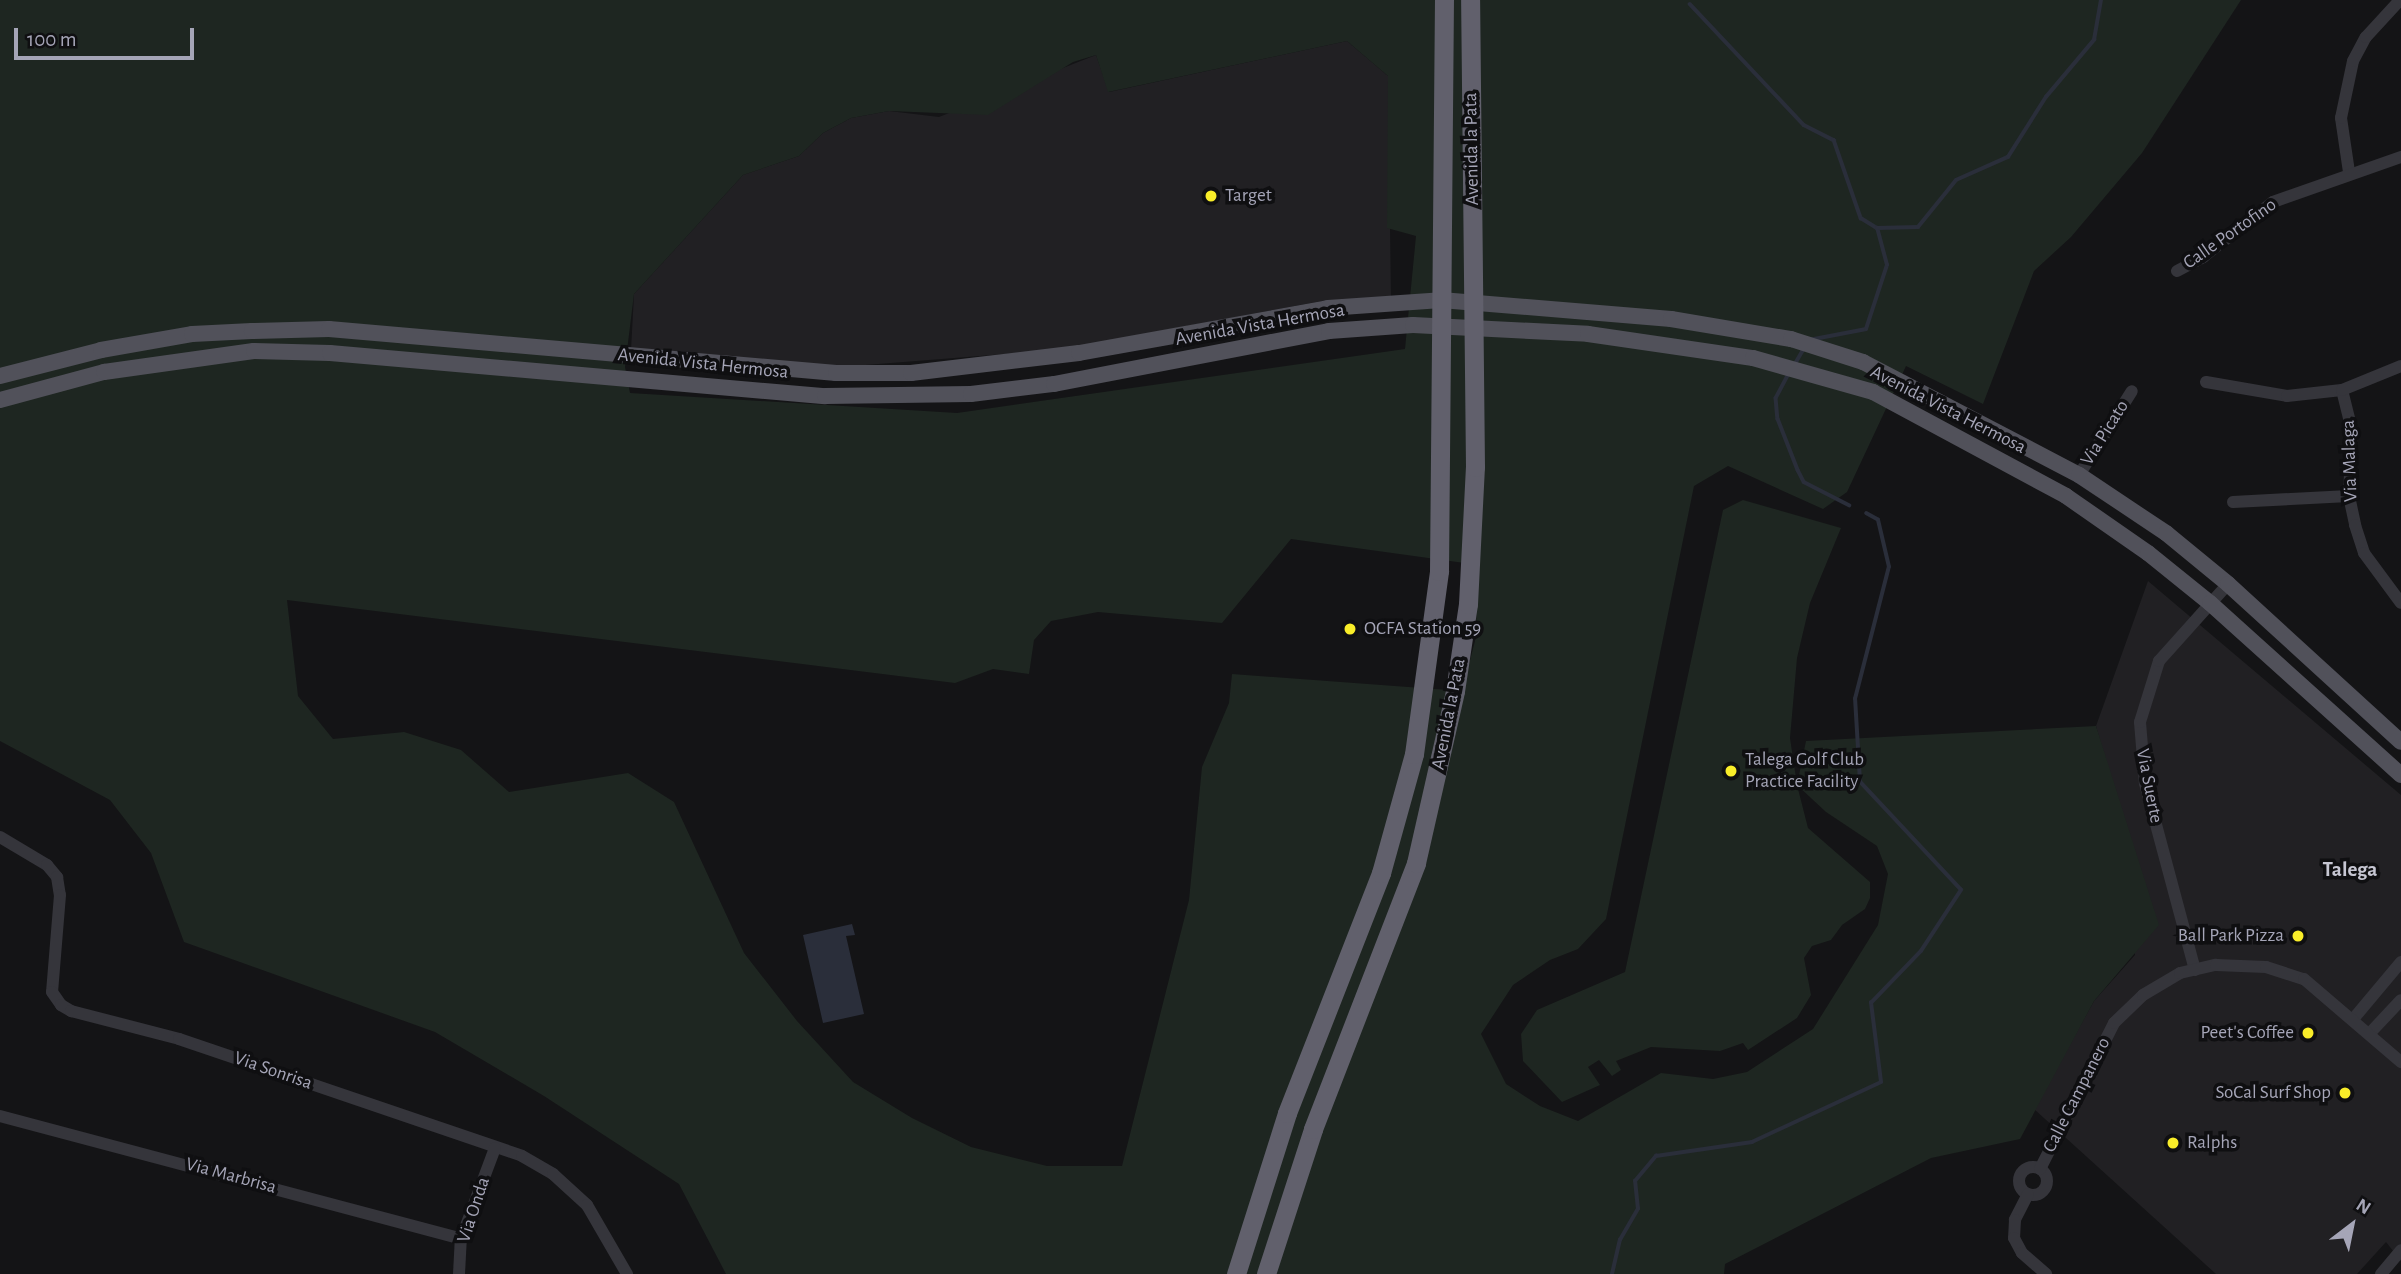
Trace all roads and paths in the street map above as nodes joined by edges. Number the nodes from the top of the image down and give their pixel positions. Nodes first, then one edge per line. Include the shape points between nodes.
1 (1444, 0) edge
2 (1470, 0) edge
3 (2400, 0) edge
4 (2401, 156) edge
5 (2349, 172) junction
6 (2177, 271) dead end
7 (1441, 300) junction
8 (1474, 301) junction
9 (1441, 324) junction
10 (1474, 326) junction
11 (2401, 366) edge
12 (0, 376) edge
13 (2206, 382) dead end
14 (2342, 390) junction
15 (2132, 391) dead end
16 (0, 400) edge
17 (2079, 475) junction
18 (2349, 496) junction
19 (2233, 502) dead end
20 (2228, 584) junction
21 (2210, 603) junction
22 (2401, 603) edge
23 (2401, 742) edge
24 (2401, 775) edge
25 (0, 837) edge
26 (2401, 962) edge
27 (2195, 970) junction
28 (2401, 1000) edge
29 (2354, 1018) junction
30 (2370, 1033) junction
31 (2401, 1062) edge
32 (0, 1116) edge
33 (495, 1148) junction
34 (2040, 1169) junction
35 (2028, 1194) junction
36 (461, 1239) junction
37 (2401, 1250) edge
38 (459, 1274) edge
39 (627, 1274) edge
40 (1236, 1274) edge
41 (1266, 1274) edge
42 (2046, 1274) edge
43 (2381, 1274) edge

1 - 7 highway, Avenida la Pata
2 - 8 highway, Avenida la Pata
3 - 5 street via 2366,37 2353,61 2341,118
4 - 5 street, Calle Portofino
5 - 6 street, Calle Portofino via 2273,202 2203,257
7 - 8 main road, Avenida Vista Hermosa
7 - 9 highway, Avenida la Pata
7 - 12 main road, Avenida Vista Hermosa via 1328,307 1079,353 911,373 836,373 329,329 192,334 101,350
8 - 10 highway, Avenida la Pata
8 - 17 main road, Avenida Vista Hermosa via 1671,319 1826,350 1892,375
9 - 10 main road, Avenida Vista Hermosa
9 - 16 main road, Avenida Vista Hermosa via 1329,331 1054,384 971,394 803,395 330,353 254,351 104,372
9 - 40 highway, Avenida la Pata via 1439,571 1414,754 1381,873 1287,1113
10 - 21 main road, Avenida Vista Hermosa via 1666,345 1819,373 1873,392 2066,496
10 - 41 highway, Avenida la Pata via 1471,567 1443,752 1416,863 1313,1129
11 - 14 street
13 - 14 street via 2287,396
14 - 18 street, Via Malaga via 2352,430
15 - 17 street, Via Picato
17 - 20 main road, Avenida Vista Hermosa via 2166,533
18 - 19 street
18 - 22 street, Via Malaga via 2364,553
20 - 21 street, Via Suerte
20 - 23 main road, Avenida Vista Hermosa
21 - 24 main road, Avenida Vista Hermosa
21 - 27 street, Via Suerte via 2159,661 2140,722 2145,783
25 - 33 street, Via Sonrisa via 47,865 57,877 60,895 52,992 71,1012 179,1039
26 - 29 street
27 - 29 street, Calle Campanero via 2216,965 2268,967 2304,979
27 - 34 street, Calle Campanero via 2143,995 2114,1023
28 - 30 street
29 - 30 street, Calle Campanero
30 - 31 street, Calle Campanero
32 - 36 street, Via Marbrisa
33 - 36 street, Via Onda
33 - 39 street, Via Sonrisa via 553,1174 587,1205
34 - 35 street via 2046,1185 2037,1194
34 - 35 street via 2031,1168 2021,1175 2020,1184
35 - 42 street via 2015,1220 2014,1238 2022,1253
36 - 38 street, Via Onda
37 - 43 street

